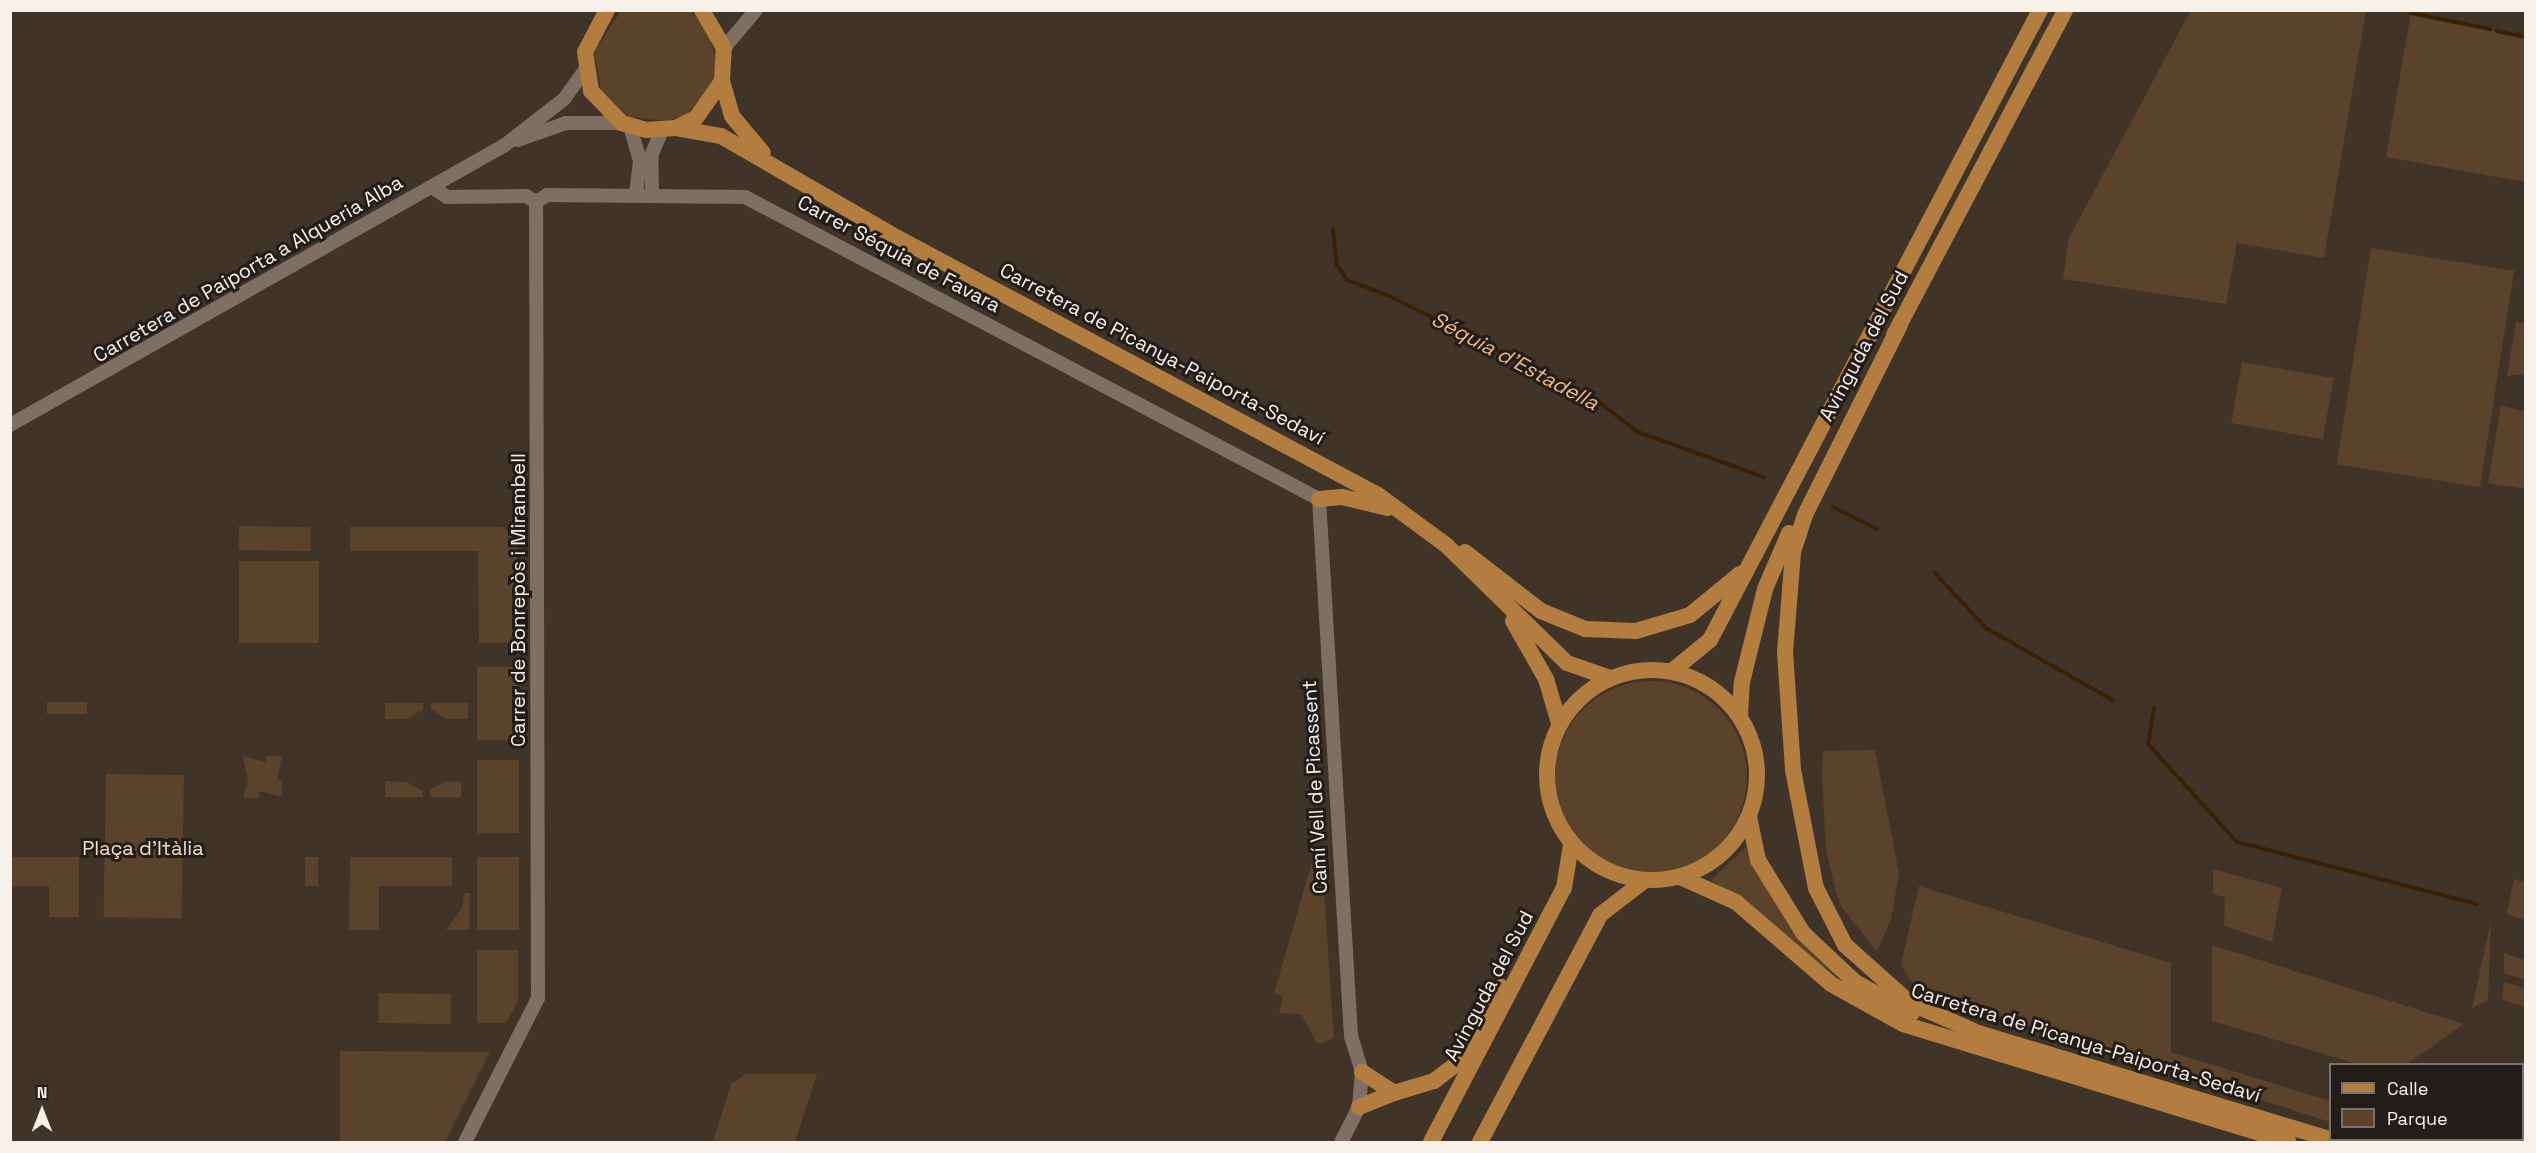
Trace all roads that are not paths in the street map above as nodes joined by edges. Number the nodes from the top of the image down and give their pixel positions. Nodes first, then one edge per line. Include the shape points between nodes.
1 (586, 10) edge
2 (607, 10) edge
3 (702, 10) edge
4 (756, 10) edge
5 (2040, 10) edge
6 (2065, 10) edge
7 (590, 34) junction
8 (724, 48) junction
9 (585, 70) junction
10 (722, 81) junction
11 (626, 125) junction
12 (669, 129) junction
13 (504, 145) junction
14 (786, 174) junction
15 (432, 187) junction
16 (636, 195) junction
17 (652, 195) junction
18 (536, 202) junction
19 (1900, 325) junction
20 (10, 425) edge
21 (1319, 499) junction
22 (1404, 513) junction
23 (1446, 544) junction
24 (1752, 563) junction
25 (1499, 598) junction
26 (1672, 671) junction
27 (1610, 678) junction
28 (1740, 716) junction
29 (1559, 723) junction
30 (1749, 817) junction
31 (1571, 845) junction
32 (1680, 877) junction
33 (1644, 881) junction
34 (1541, 933) junction
35 (1974, 1031) junction
36 (1362, 1072) junction
37 (1394, 1093) junction
38 (1359, 1107) junction
39 (2329, 1138) edge
40 (465, 1143) edge
41 (1341, 1143) edge
42 (1431, 1143) edge
43 (1480, 1143) edge
44 (2289, 1143) edge

1 - 7 main road
2 - 7 main road
3 - 8 main road
4 - 8 street
5 - 24 main road, Avinguda del Sud
6 - 19 main road, Avinguda del Sud
7 - 9 main road
8 - 10 main road
9 - 11 main road via 591,91
9 - 13 street, Carretera de Paiporta a Alqueria Alba via 564,99
10 - 12 main road via 712,102
10 - 14 main road via 732,116
11 - 12 main road, Carretera de Picanya-Paiporta-Sedaví
11 - 13 street, Carretera de Paiporta a Alqueria Alba via 566,123
11 - 16 street via 640,161
12 - 14 main road, Carretera de Picanya-Paiporta-Sedaví via 721,136
12 - 17 street via 651,156
13 - 15 street, Carretera de Paiporta a Alqueria Alba
14 - 22 main road, Carretera de Picanya-Paiporta-Sedaví via 1321,461
15 - 18 street, Carrer Séquia de Favara via 447,196 526,196
15 - 20 street, Carretera de Paiporta a Alqueria Alba
16 - 17 street, Carrer Séquia de Favara
16 - 18 street, Carrer Séquia de Favara via 547,195
17 - 21 street, Carrer Séquia de Favara via 745,196
18 - 40 street, Carrer de Bonrepòs i Mirambell via 538,998
19 - 28 main road, Avinguda del Sud via 1799,512 1765,589 1742,682
19 - 35 main road via 1805,516 1793,553 1785,652 1793,770 1816,888 1845,945 1910,1003
21 - 22 main road via 1342,496
21 - 36 street, Camí Vell de Picassent via 1351,1036
22 - 23 main road, Carretera de Picanya-Paiporta-Sedaví
23 - 24 main road via 1473,556 1542,611 1585,629 1636,631 1690,615
23 - 25 main road, Carretera de Picanya-Paiporta-Sedaví
24 - 26 main road, Avinguda del Sud via 1710,640
25 - 27 main road, Carretera de Picanya-Paiporta-Sedaví via 1567,663
25 - 29 main road, Carretera de Picanya-Paiporta-Sedaví via 1546,679
26 - 27 main road via 1640,670
26 - 28 main road via 1698,680
27 - 29 main road via 1581,697
28 - 30 main road via 1754,748 1757,771
29 - 31 main road via 1548,754 1546,786 1554,817
30 - 32 main road via 1713,862
30 - 35 main road, Carretera de Picanya-Paiporta-Sedaví via 1758,860 1803,933 1836,967 1897,1007
31 - 33 main road via 1600,867
31 - 34 main road, Avinguda del Sud via 1564,888
32 - 33 main road
32 - 44 main road, Carretera de Picanya-Paiporta-Sedaví via 1736,902 1831,984 1903,1024
33 - 43 main road via 1600,915
34 - 37 main road via 1512,967 1454,1066 1434,1081
34 - 42 main road, Avinguda del Sud
35 - 39 main road, Carretera de Picanya-Paiporta-Sedaví
36 - 37 main road
36 - 38 street
37 - 38 main road
38 - 41 street

